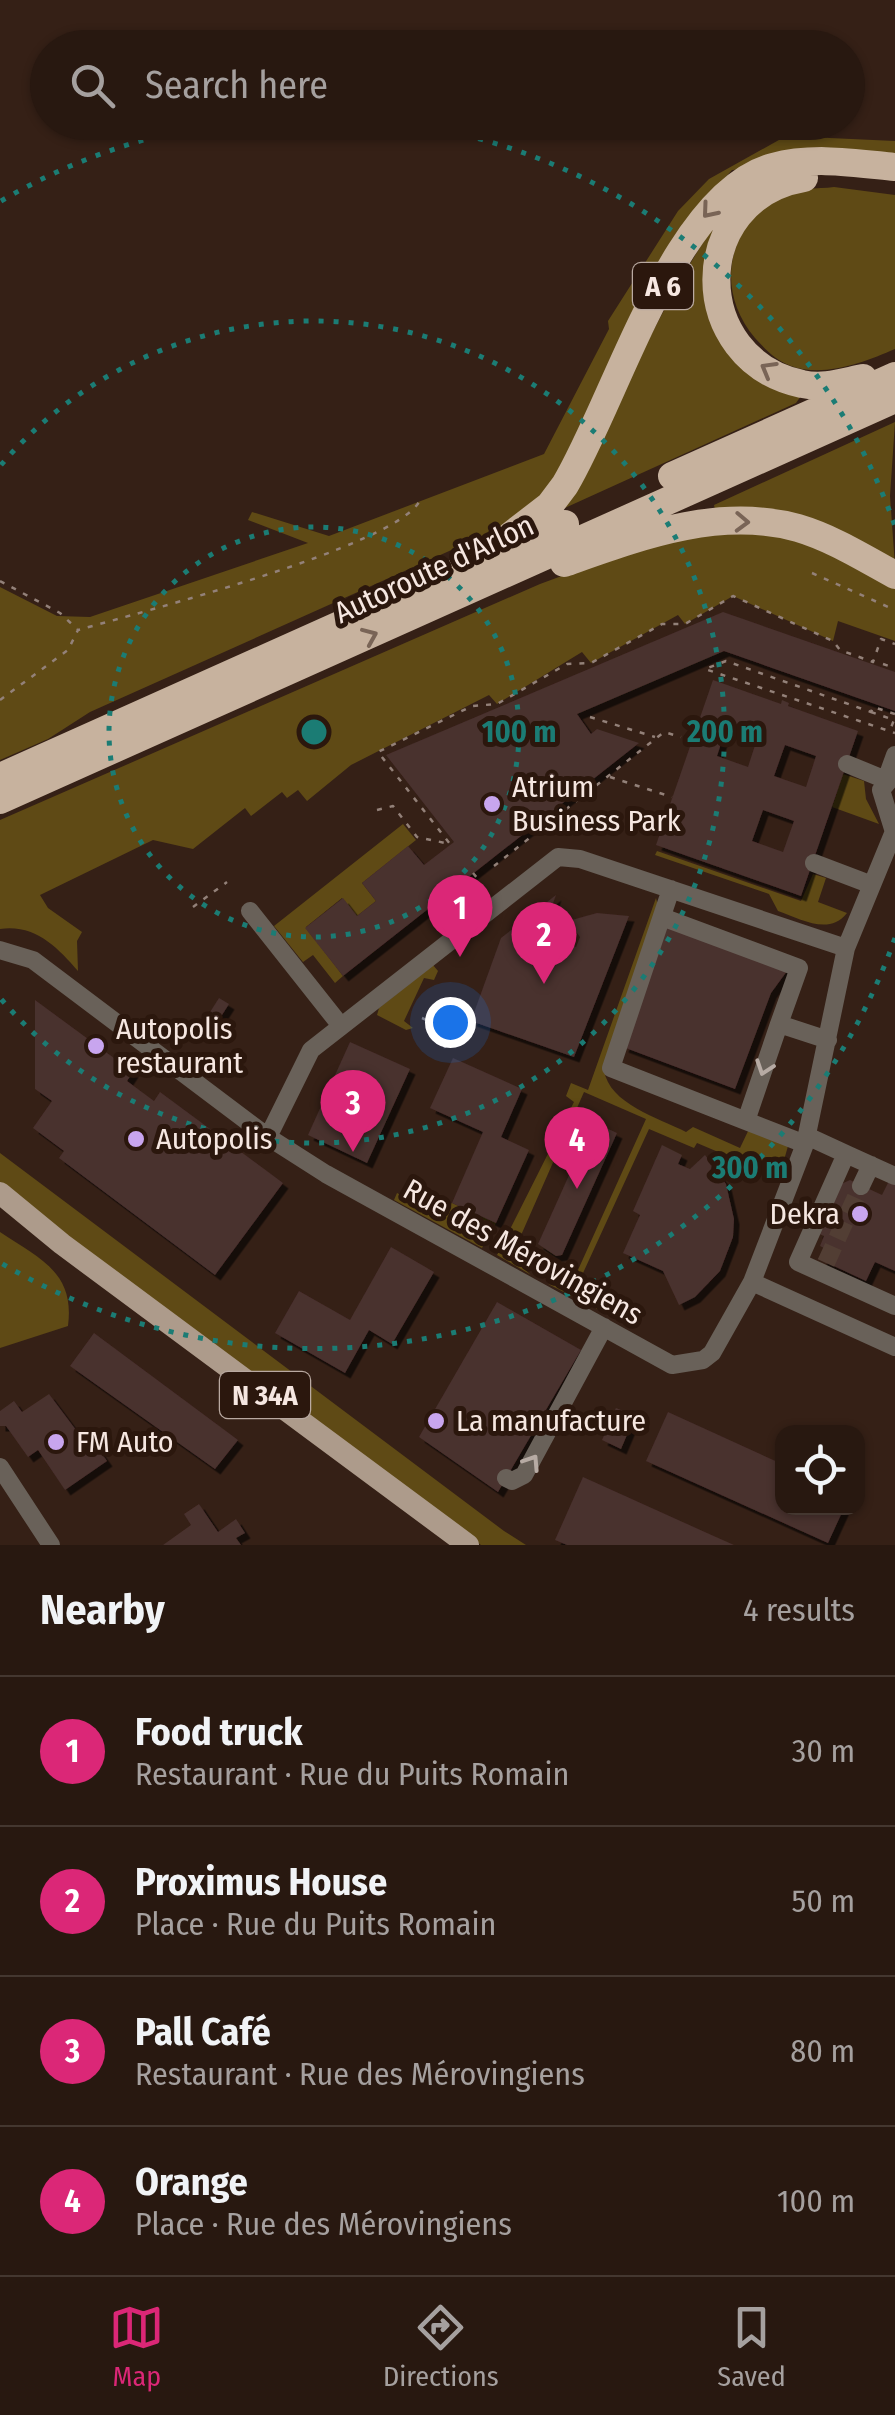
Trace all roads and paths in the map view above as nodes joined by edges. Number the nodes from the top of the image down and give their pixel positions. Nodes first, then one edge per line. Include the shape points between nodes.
1 (895, 168) edge
2 (895, 182) edge
3 (894, 384) edge
4 (419, 502) dead end
5 (479, 563) junction
6 (812, 573) dead end
7 (895, 575) edge
8 (0, 581) edge
9 (431, 610) junction
10 (895, 610) edge
11 (78, 630) junction
12 (895, 644) edge
13 (883, 664) dead end
14 (895, 668) edge
15 (0, 700) edge
16 (872, 712) junction
17 (895, 714) edge
18 (590, 717) dead end
19 (892, 733) edge
20 (682, 737) dead end
21 (657, 738) junction
22 (895, 755) edge
23 (846, 764) dead end
24 (608, 776) junction
25 (0, 777) edge
26 (890, 777) edge
27 (672, 797) dead end
28 (0, 800) edge
29 (377, 810) dead end
30 (894, 830) edge
31 (814, 863) dead end
32 (494, 866) dead end
33 (473, 874) dead end
34 (478, 879) dead end
35 (227, 882) dead end
36 (872, 885) junction
37 (671, 889) junction
38 (193, 907) dead end
39 (250, 911) dead end
40 (662, 917) junction
41 (846, 948) junction
42 (0, 950) edge
43 (422, 1018) dead end
44 (779, 1024) junction
45 (341, 1026) junction
46 (828, 1040) junction
47 (445, 1048) dead end
48 (746, 1122) junction
49 (268, 1137) junction
50 (806, 1140) junction
51 (846, 1154) junction
52 (870, 1165) junction
53 (895, 1176) edge
54 (861, 1186) tunnel mouth
55 (0, 1192) edge
56 (0, 1204) edge
57 (62, 1244) junction
58 (752, 1282) junction
59 (851, 1286) junction
60 (895, 1306) edge
61 (836, 1320) junction
62 (604, 1327) junction
63 (895, 1346) edge
64 (0, 1467) edge
65 (506, 1478) dead end
66 (51, 1545) edge
67 (468, 1545) edge

1 -> 5 highway, A 6 via 794,162 750,176 722,196 676,260 565,486
3 -> 2 highway, A 6 via 822,386 779,377 734,340 716,287 729,228 763,192 812,176
3 - 5 highway, Autoroute d'Arlon / A 6
3 - 9 highway, Autoroute d'Arlon
4 - 11 path via 396,524 333,549
5 - 25 highway, Autoroute d'Arlon / A 6
6 - 10 path
9 -> 7 highway via 645,534 723,521 796,528
8 - 11 path
28 -> 9 highway, Autoroute d'Arlon
11 - 15 path via 68,650
12 - 29 path via 881,640 873,662 733,596 686,624 662,624 591,663 567,664 497,704 472,706 378,752 450,844 417,836 393,806
13 - 14 path
16 - 17 path via 873,707
16 - 19 path via 894,720
16 - 19 path via 726,661 705,669
18 - 21 path
20 - 21 path via 664,732
21 - 24 path
22 - 26 street
23 - 26 street
24 - 27 path
24 - 32 path
26 - 30 street via 882,802
30 - 36 street, Rue des Mérovingiens
31 - 36 street
33 - 34 path
35 - 38 path
36 - 41 street, Rue des Mérovingiens
37 - 40 street
37 - 41 street
37 - 45 street via 569,856 548,861
39 - 45 street
40 - 44 street via 799,968
40 - 48 street via 611,1068
41 - 46 street, Rue des Mérovingiens
42 - 49 street, Rue des Mérovingiens via 33,960
43 - 47 path via 440,1026
44 - 46 street
44 -> 48 street
45 - 49 street via 311,1050
46 - 50 street, Rue des Mérovingiens
48 - 50 street
49 - 62 street, Rue des Mérovingiens via 466,1255
50 - 51 street
50 - 58 street, Rue des Mérovingiens
51 - 52 street
51 - 59 street via 798,1262 824,1268
52 - 53 street
52 - 54 street
55 - 57 main road, N 34A
56 - 57 main road, N 34A
57 - 67 main road, N 34A
58 - 61 street
58 - 62 street, Rue des Mérovingiens via 702,1360 672,1365
59 - 60 street
59 - 61 street
61 - 63 street
65 -> 62 street via 524,1475 542,1428
64 - 66 street

